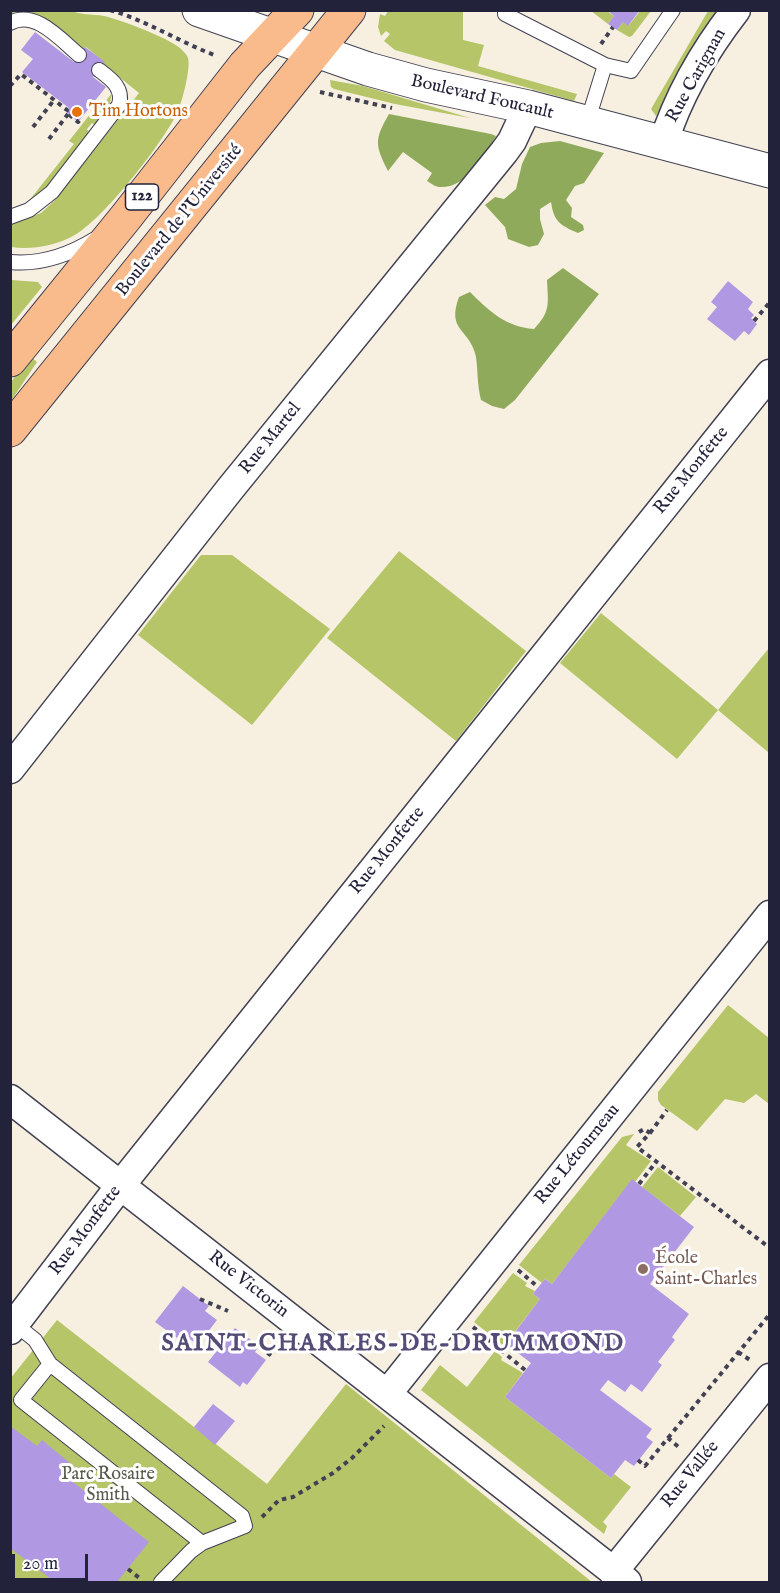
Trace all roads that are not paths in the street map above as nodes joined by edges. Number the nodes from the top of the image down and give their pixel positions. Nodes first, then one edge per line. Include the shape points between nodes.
1 (199, 10) edge
2 (297, 10) edge
3 (349, 10) edge
4 (506, 10) edge
5 (673, 10) edge
6 (736, 10) edge
7 (10, 23) edge
8 (274, 36) junction
9 (316, 52) junction
10 (79, 55) dead end
11 (605, 65) junction
12 (99, 70) dead end
13 (528, 107) junction
14 (587, 123) junction
15 (663, 144) junction
16 (770, 171) edge
17 (10, 217) edge
18 (126, 217) junction
19 (10, 262) edge
20 (10, 360) edge
21 (770, 374) edge
22 (10, 430) edge
23 (10, 769) edge
24 (770, 915) edge
25 (10, 1099) edge
26 (120, 1186) junction
27 (13, 1327) edge
28 (50, 1364) junction
29 (770, 1378) edge
30 (387, 1394) junction
31 (202, 1544) junction
32 (620, 1577) edge
33 (161, 1582) edge

1 - 8 street, Boulevard Foucault
2 - 8 main road, 122
3 - 9 main road, Boulevard de l'Université
4 - 11 lane via 505,14
5 - 11 lane via 631,71
6 - 15 street, Rue Carignan via 691,80 671,118
7 - 10 lane via 32,19
8 - 9 street, Boulevard Foucault
8 - 18 main road, 122 via 245,65
9 - 13 street, Boulevard Foucault via 426,85
9 - 22 main road, Boulevard de l'Université
11 - 14 lane
12 - 17 lane via 112,79 120,92 119,105 52,192 29,210
13 - 14 street, Boulevard Foucault
13 - 23 street, Rue Martel via 504,152 230,489
14 - 15 street, Boulevard Foucault
15 - 16 street, Boulevard Foucault
18 - 19 lane via 74,251 44,260
18 - 20 main road, 122
21 - 26 street, Rue Monfette
24 - 30 street, Rue Létourneau
25 - 26 street, Rue Victorin
26 - 27 street, Rue Monfette
26 - 30 street, Rue Victorin
27 - 28 lane via 35,1340
28 - 31 lane via 21,1400
28 - 31 lane via 242,1516 245,1526
29 - 32 street, Rue Vallée
30 - 32 street, Rue Victorin
31 - 33 lane

